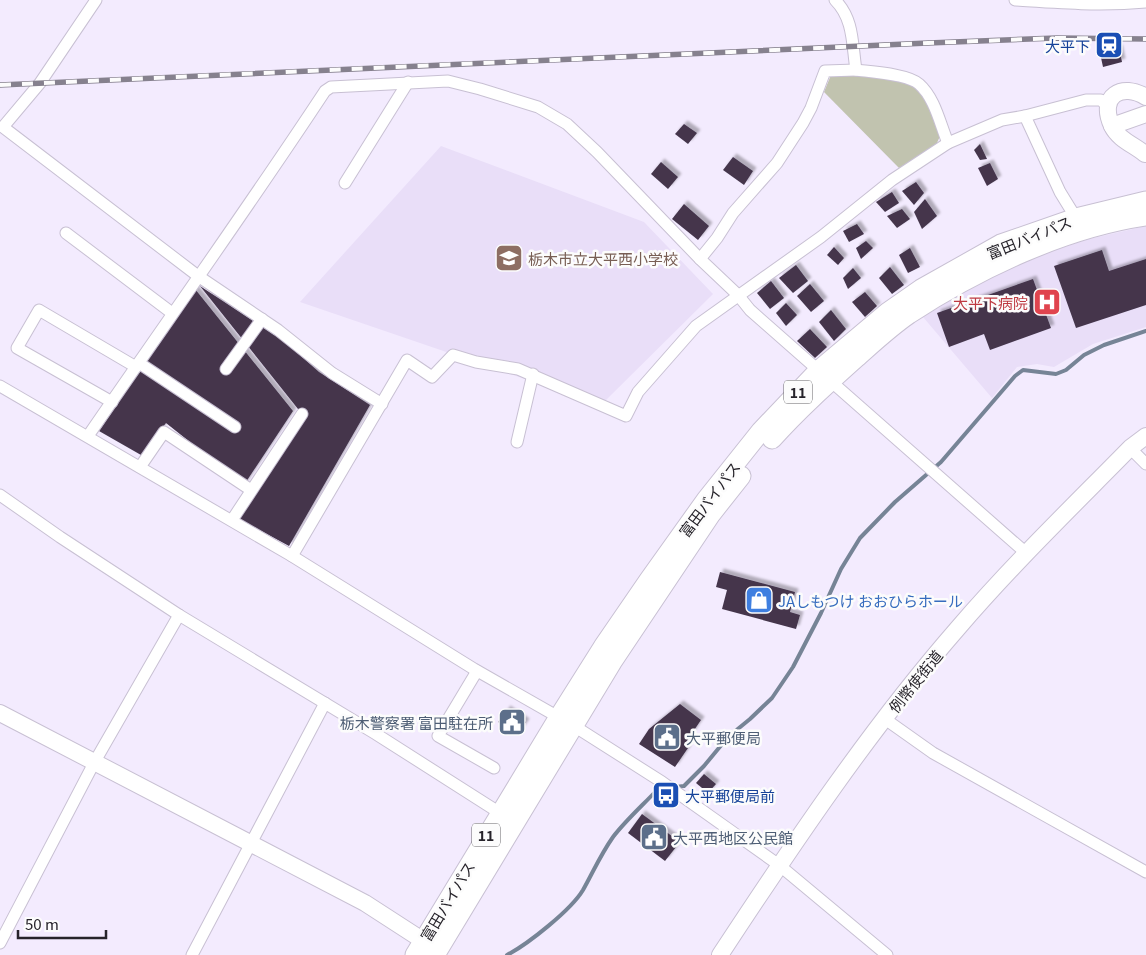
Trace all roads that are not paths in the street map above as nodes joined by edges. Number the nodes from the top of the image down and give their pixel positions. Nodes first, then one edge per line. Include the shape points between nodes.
1 (96, 0) edge
2 (835, 0) edge
3 (1015, 0) edge
4 (1146, 2) edge
5 (856, 70) junction
6 (408, 82) junction
7 (1146, 96) edge
8 (1107, 106) junction
9 (1146, 114) edge
10 (1025, 116) junction
11 (1112, 126) junction
12 (1, 128) edge
13 (948, 143) junction
14 (1146, 150) edge
15 (345, 183) dead end
16 (1146, 201) edge
17 (1146, 216) edge
18 (1076, 218) junction
19 (66, 233) dead end
20 (700, 259) junction
21 (198, 276) junction
22 (738, 295) junction
23 (172, 313) junction
24 (262, 319) junction
25 (137, 365) junction
26 (226, 370) dead end
27 (533, 374) junction
28 (825, 375) junction
29 (0, 386) edge
30 (112, 402) junction
31 (382, 404) junction
32 (302, 414) dead end
33 (235, 427) dead end
34 (88, 436) junction
35 (1146, 436) edge
36 (517, 442) dead end
37 (1130, 448) junction
38 (1146, 464) edge
39 (140, 467) junction
40 (251, 490) junction
41 (0, 495) edge
42 (232, 520) junction
43 (1026, 554) junction
44 (292, 556) junction
45 (179, 615) junction
46 (477, 671) junction
47 (325, 703) junction
48 (0, 713) edge
49 (884, 719) junction
50 (567, 721) junction
51 (94, 762) junction
52 (494, 768) dead end
53 (500, 812) junction
54 (251, 843) junction
55 (779, 865) junction
56 (1146, 872) edge
57 (0, 943) edge
58 (431, 951) edge
59 (192, 955) edge
60 (720, 955) edge
61 (887, 955) edge

1 - 12 street via 40,84
2 - 5 street via 843,8 850,24
3 - 4 street via 1073,4
5 - 13 street via 903,77 918,83 930,97
5 - 20 street via 825,71 811,108 777,163
6 - 15 street
6 - 20 street via 448,82 480,89 538,107 567,124
6 - 21 street via 332,87 325,92
7 - 8 street via 1138,92 1112,95
8 - 10 street via 1101,100 1086,100
8 - 11 street
9 - 11 street
10 - 13 street via 1002,120
10 - 18 street via 1060,192
11 - 14 street via 1117,134
12 - 21 street
13 - 22 street via 892,180 821,237
16 - 18 main road, 富田バイパス / 11
17 - 28 main road, 富田バイパス / 11 via 1084,230 1007,260 908,315
18 - 28 main road, 富田バイパス / 11 via 1001,244 922,290 888,312
19 - 23 street
20 - 22 street
21 - 23 street
21 - 24 street
22 - 27 street via 690,332 638,392 626,416
22 - 28 street via 750,310
23 - 25 street
24 - 26 street
24 - 31 street via 332,373
25 - 30 street
25 - 30 street via 39,310 17,348
25 - 33 street
27 - 31 street via 453,355 432,377 407,360
27 - 36 street
28 - 43 street
28 - 50 main road, 富田バイパス / 11 via 762,431 706,500 603,647
29 - 34 street
30 - 34 street
31 - 44 street
32 - 40 street
34 - 39 street
35 - 37 street, 例幣使街道
37 - 38 street
37 - 43 street, 例幣使街道
39 - 40 street via 164,432
39 - 42 street
40 - 42 street
41 - 45 street
42 - 44 street
43 - 49 street, 例幣使街道 via 957,628
44 - 46 street
45 - 47 street
45 - 51 street
46 - 50 street
46 - 52 street via 438,736
47 - 53 street
47 - 54 street
48 - 51 street
49 - 55 street, 例幣使街道
49 - 56 street via 933,753
50 - 53 main road, 富田バイパス / 11
50 - 55 street via 662,782
50 - 58 main road, 富田バイパス / 11
51 - 54 street
51 - 57 street
53 - 58 main road, 富田バイパス / 11
54 - 58 street via 364,903
54 - 59 street
55 - 60 street, 例幣使街道
55 - 61 street

